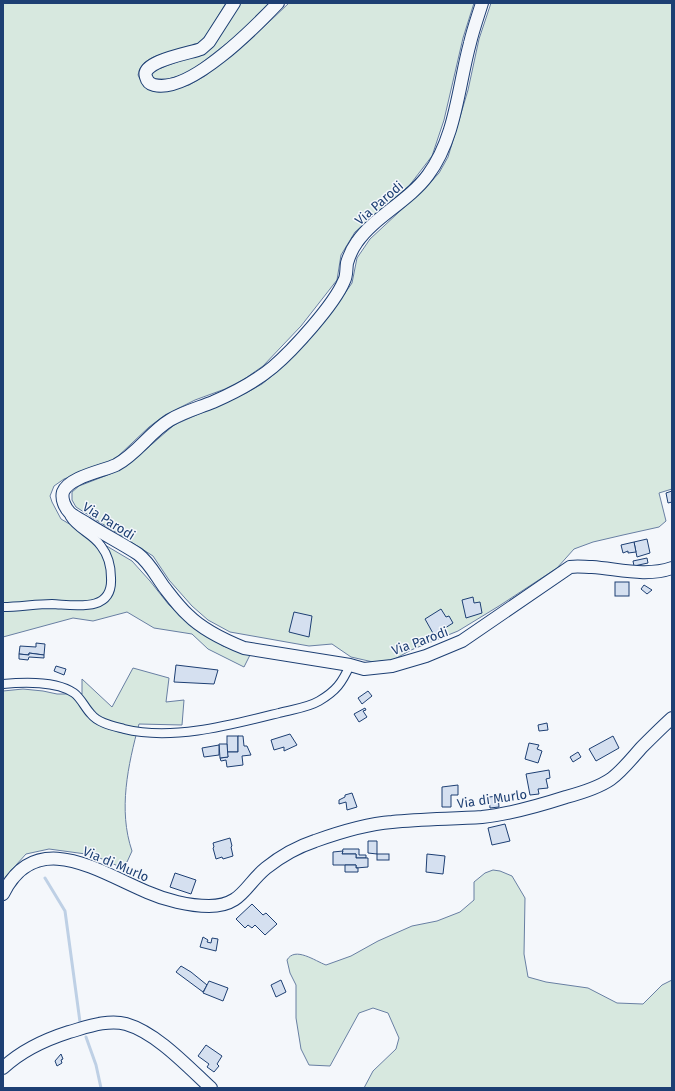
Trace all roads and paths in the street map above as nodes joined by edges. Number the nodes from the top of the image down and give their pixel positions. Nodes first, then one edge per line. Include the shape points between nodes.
1 (234, 3) edge
2 (278, 3) edge
3 (482, 3) edge
4 (69, 512) junction
5 (672, 568) edge
6 (3, 607) edge
7 (350, 665) junction
8 (3, 684) edge
9 (672, 718) edge
10 (3, 894) edge
11 (3, 1068) edge
12 (211, 1088) edge

1 - 2 street via 206,46 149,67 145,76 149,82 159,86 174,83 202,71 243,37
3 - 4 street, Via Parodi via 470,42 449,133 440,157 412,193 364,233 357,242 350,253 345,280 322,315 273,367 244,387 170,419 127,457 66,487 62,497
4 - 6 street via 71,519 95,538 107,555 111,577 111,587 107,595 94,604 76,607 53,604
4 - 7 street, Via Parodi via 145,560 186,614 232,643 249,649
5 - 7 street, Via Parodi via 653,573 575,566 462,641 426,656 392,666 364,669
7 - 8 street via 343,681 333,691 306,707 181,733 138,732 103,722 92,716 75,694 66,689 19,682
9 - 10 street, Via di Murlo via 620,772 602,784 534,808 507,813 482,817 391,822 344,830 290,851 265,869 239,897 222,905 200,905 161,898 82,863 50,858 34,861 22,868
11 - 12 street via 11,1060 43,1041 105,1023 126,1024 158,1041

